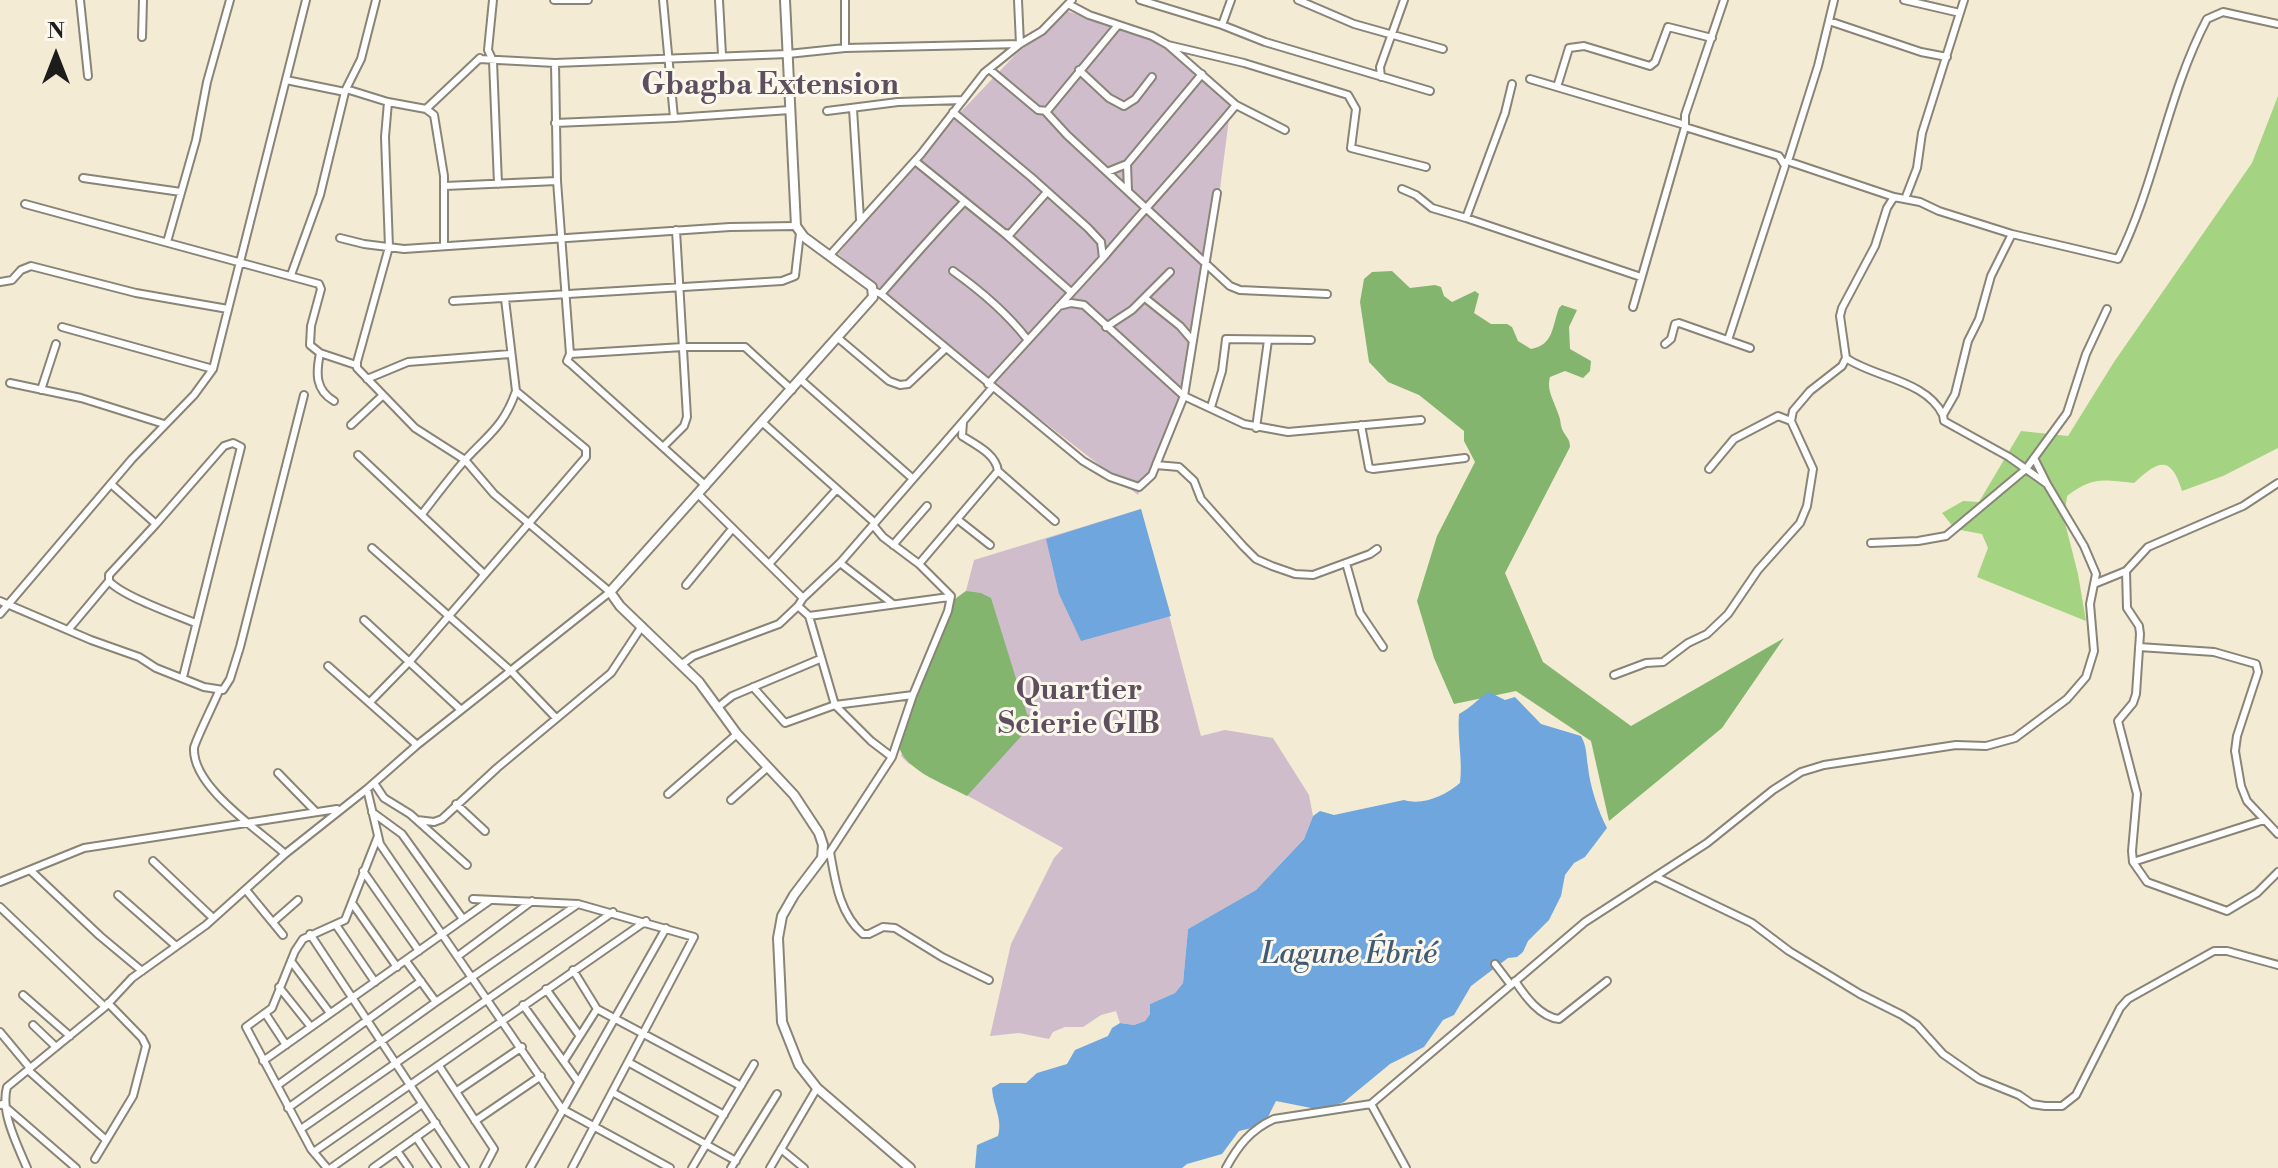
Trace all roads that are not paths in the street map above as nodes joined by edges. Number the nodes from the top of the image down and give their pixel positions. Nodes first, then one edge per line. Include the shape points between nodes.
1 (80, 0) edge
2 (143, 0) edge
3 (230, 0) edge
4 (306, 0) edge
5 (376, 0) edge
6 (493, 0) edge
7 (554, 0) edge
8 (588, 0) edge
9 (663, 0) edge
10 (719, 0) edge
11 (785, 0) edge
12 (845, 0) edge
13 (1018, 0) edge
14 (1140, 0) edge
15 (1231, 0) edge
16 (1298, 0) edge
17 (1404, 0) edge
18 (1724, 0) edge
19 (1834, 0) edge
20 (1904, 0) edge
21 (1964, 0) edge
22 (1071, 2) edge
23 (1328, 2) edge
24 (1325, 10) junction
25 (1960, 13) junction
26 (1829, 21) junction
27 (2278, 24) edge
28 (1118, 25) junction
29 (1222, 25) junction
30 (1391, 33) junction
31 (142, 37) dead end
32 (1712, 38) junction
33 (1020, 44) junction
34 (1168, 45) junction
35 (845, 48) junction
36 (1443, 49) dead end
37 (488, 50) junction
38 (788, 54) junction
39 (722, 55) junction
40 (1947, 57) junction
41 (668, 58) junction
42 (479, 59) junction
43 (493, 61) junction
44 (555, 63) junction
45 (989, 69) junction
46 (1079, 70) junction
47 (1202, 74) junction
48 (88, 76) dead end
49 (1152, 77) dead end
50 (1381, 77) junction
51 (1530, 79) dead end
52 (286, 80) junction
53 (1512, 84) dead end
54 (1557, 87) junction
55 (345, 90) junction
56 (1430, 91) dead end
57 (963, 100) junction
58 (388, 102) junction
59 (1236, 105) junction
60 (426, 109) junction
61 (853, 109) junction
62 (790, 110) junction
63 (827, 111) dead end
64 (1045, 111) junction
65 (953, 112) junction
66 (674, 118) junction
67 (555, 123) junction
68 (1685, 126) junction
69 (1285, 130) dead end
70 (1786, 160) junction
71 (915, 161) junction
72 (1127, 164) junction
73 (1426, 167) dead end
74 (1107, 172) junction
75 (83, 178) dead end
76 (557, 181) junction
77 (498, 184) junction
78 (445, 186) junction
79 (1402, 189) dead end
80 (1128, 191) junction
81 (181, 192) junction
82 (1047, 192) junction
83 (1217, 193) dead end
84 (1894, 197) junction
85 (1905, 199) junction
86 (964, 202) junction
87 (25, 204) dead end
88 (1146, 207) junction
89 (1466, 218) junction
90 (860, 219) junction
91 (676, 230) junction
92 (798, 230) junction
93 (1004, 233) junction
94 (2012, 234) junction
95 (340, 238) dead end
96 (560, 240) junction
97 (167, 242) junction
98 (444, 246) junction
99 (389, 247) junction
100 (830, 255) junction
101 (1103, 258) junction
102 (240, 261) junction
103 (1207, 265) junction
104 (953, 271) dead end
105 (1170, 272) dead end
106 (291, 275) junction
107 (1641, 277) junction
108 (0, 282) edge
109 (677, 289) junction
110 (1071, 292) junction
111 (877, 293) junction
112 (1327, 294) dead end
113 (565, 295) junction
114 (1145, 298) junction
115 (505, 299) junction
116 (453, 301) dead end
117 (1059, 306) junction
118 (1633, 307) dead end
119 (228, 309) junction
120 (2107, 309) dead end
121 (62, 327) dead end
122 (1106, 327) junction
123 (838, 338) junction
124 (1027, 339) junction
125 (1192, 340) junction
126 (1268, 340) junction
127 (1311, 340) dead end
128 (1728, 340) junction
129 (56, 344) dead end
130 (1665, 344) dead end
131 (683, 347) junction
132 (946, 348) junction
133 (1750, 348) dead end
134 (320, 353) junction
135 (510, 354) junction
136 (570, 354) junction
137 (1846, 358) junction
138 (356, 365) junction
139 (213, 369) junction
140 (367, 379) junction
141 (801, 380) junction
142 (10, 383) dead end
143 (990, 386) junction
144 (41, 390) junction
145 (792, 390) junction
146 (516, 391) junction
147 (304, 395) dead end
148 (382, 396) junction
149 (1184, 396) junction
150 (334, 401) dead end
151 (1211, 407) junction
152 (1943, 415) junction
153 (965, 417) junction
154 (1421, 420) dead end
155 (1791, 421) junction
156 (763, 423) junction
157 (164, 424) junction
158 (351, 425) dead end
159 (1361, 425) junction
160 (1256, 428) junction
161 (663, 447) junction
162 (358, 455) dead end
163 (1465, 458) dead end
164 (2034, 458) junction
165 (465, 460) junction
166 (1156, 465) junction
167 (1709, 469) dead end
168 (2026, 469) junction
169 (998, 471) junction
170 (912, 478) junction
171 (2278, 483) edge
172 (111, 484) junction
173 (2047, 484) junction
174 (706, 486) junction
175 (837, 489) junction
176 (699, 495) junction
177 (927, 506) dead end
178 (422, 514) junction
179 (957, 519) junction
180 (1055, 521) dead end
181 (156, 524) junction
182 (531, 524) junction
183 (874, 524) junction
184 (732, 529) junction
185 (1871, 543) dead end
186 (893, 545) junction
187 (990, 545) dead end
188 (372, 548) dead end
189 (1377, 549) dead end
190 (840, 563) junction
191 (1346, 563) junction
192 (769, 564) junction
193 (919, 564) junction
194 (2126, 571) junction
195 (484, 574) junction
196 (109, 581) junction
197 (2094, 584) junction
198 (686, 585) dead end
199 (610, 592) junction
200 (949, 597) junction
201 (803, 598) junction
202 (0, 601) edge
203 (893, 604) junction
204 (9, 605) junction
205 (798, 606) junction
206 (0, 614) edge
207 (448, 615) junction
208 (809, 616) junction
209 (364, 620) dead end
210 (195, 623) junction
211 (642, 626) junction
212 (68, 630) junction
213 (1383, 647) dead end
214 (2139, 647) junction
215 (820, 659) junction
216 (410, 661) junction
217 (681, 665) junction
218 (328, 666) dead end
219 (512, 672) junction
220 (1614, 675) dead end
221 (183, 677) junction
222 (753, 687) junction
223 (219, 691) junction
224 (913, 695) junction
225 (370, 702) junction
226 (835, 705) junction
227 (717, 708) junction
228 (460, 709) junction
229 (556, 718) junction
230 (737, 734) junction
231 (417, 745) junction
232 (892, 757) junction
233 (768, 767) junction
234 (278, 773) dead end
235 (374, 783) junction
236 (367, 789) junction
237 (668, 794) dead end
238 (731, 800) dead end
239 (456, 804) junction
240 (340, 809) junction
241 (316, 812) junction
242 (372, 812) junction
243 (417, 820) junction
244 (2264, 820) junction
245 (248, 821) junction
246 (485, 831) dead end
247 (2278, 834) edge
248 (378, 836) junction
249 (830, 852) junction
250 (285, 854) junction
251 (822, 858) junction
252 (153, 861) dead end
253 (2133, 862) junction
254 (467, 865) dead end
255 (30, 870) junction
256 (363, 871) junction
257 (2278, 872) edge
258 (1656, 877) junction
259 (0, 882) edge
260 (246, 890) junction
261 (118, 895) dead end
262 (473, 899) dead end
263 (298, 900) dead end
264 (490, 900) junction
265 (532, 901) junction
266 (352, 903) junction
267 (578, 904) junction
268 (0, 907) edge
269 (613, 912) junction
270 (213, 918) junction
271 (463, 919) junction
272 (646, 921) junction
273 (273, 922) junction
274 (336, 925) junction
275 (666, 928) junction
276 (310, 934) junction
277 (443, 934) junction
278 (283, 935) dead end
279 (176, 946) junction
280 (419, 951) junction
281 (458, 956) junction
282 (291, 961) junction
283 (406, 961) junction
284 (1495, 964) dead end
285 (2278, 965) edge
286 (397, 967) junction
287 (573, 970) junction
288 (142, 971) junction
289 (472, 977) junction
290 (989, 980) dead end
291 (421, 981) junction
292 (1607, 981) dead end
293 (375, 982) junction
294 (1513, 983) junction
295 (279, 987) junction
296 (546, 989) junction
297 (23, 995) dead end
298 (352, 997) junction
299 (488, 999) junction
300 (436, 1002) junction
301 (106, 1005) junction
302 (523, 1005) junction
303 (597, 1009) junction
304 (265, 1013) junction
305 (330, 1013) junction
306 (366, 1019) junction
307 (503, 1020) junction
308 (614, 1020) junction
309 (33, 1025) dead end
310 (311, 1027) junction
311 (0, 1032) edge
312 (643, 1033) junction
313 (579, 1035) junction
314 (70, 1036) junction
315 (380, 1041) junction
316 (286, 1045) junction
317 (56, 1047) junction
318 (522, 1047) junction
319 (263, 1061) junction
320 (564, 1061) junction
321 (628, 1062) junction
322 (396, 1063) junction
323 (754, 1064) dead end
324 (439, 1066) junction
325 (29, 1069) junction
326 (541, 1076) junction
327 (577, 1080) junction
328 (278, 1085) junction
329 (741, 1086) junction
330 (410, 1087) junction
331 (817, 1088) junction
332 (457, 1091) junction
333 (612, 1092) junction
334 (777, 1094) dead end
335 (1, 1101) edge
336 (422, 1104) junction
337 (1371, 1104) junction
338 (288, 1108) junction
339 (562, 1109) junction
340 (724, 1115) junction
341 (475, 1121) junction
342 (436, 1123) junction
343 (594, 1126) junction
344 (301, 1129) junction
345 (416, 1137) junction
346 (106, 1140) junction
347 (706, 1144) junction
348 (781, 1149) junction
349 (315, 1151) junction
350 (397, 1151) junction
351 (95, 1159) dead end
352 (736, 1161) junction
353 (377, 1167) edge
354 (27, 1168) edge
355 (76, 1168) edge
356 (329, 1168) edge
357 (409, 1168) edge
358 (437, 1168) edge
359 (465, 1168) edge
360 (484, 1168) edge
361 (530, 1168) edge
362 (572, 1168) edge
363 (670, 1168) edge
364 (692, 1168) edge
365 (731, 1168) edge
366 (770, 1168) edge
367 (804, 1168) edge
368 (910, 1168) edge
369 (1226, 1168) edge
370 (1406, 1168) edge

1 - 48 street
2 - 31 street
3 - 81 street
4 - 52 street
5 - 55 street via 361,59
6 - 37 street
7 - 8 street
9 - 41 street
10 - 39 street
11 - 38 street
12 - 35 street
13 - 33 street
14 - 29 street
15 - 29 street
16 - 24 street
17 - 30 street
18 - 32 street
19 - 26 street
20 - 25 street
21 - 25 street
22 - 28 street via 1077,10
22 - 33 street
23 - 24 street
24 - 30 street
25 - 40 street
26 - 40 street
26 - 70 street
27 - 94 street via 2223,12 2207,19 2141,210 2118,259
28 - 34 street
28 - 46 street
29 - 50 street
30 - 36 street
30 - 50 street
32 - 54 street via 1668,27 1650,66 1584,46 1569,48
32 - 68 street
33 - 35 street
33 - 45 street
34 - 47 street
34 - 73 street via 1348,95 1356,109 1351,148
35 - 38 street
37 - 42 street
37 - 43 street
38 - 39 street
38 - 62 street
39 - 41 street
40 - 85 street
41 - 44 street
41 - 66 street
42 - 43 street
42 - 60 street
43 - 44 street
43 - 77 street
44 - 67 street
45 - 57 street
45 - 64 street
46 - 49 street via 1124,106
46 - 64 street
47 - 59 street
47 - 72 street
50 - 56 street
51 - 54 street
52 - 55 street
52 - 102 street
53 - 89 street
54 - 68 street
55 - 58 street
55 - 106 street via 320,195
57 - 61 street
57 - 65 street
58 - 60 street
58 - 99 street
59 - 69 street
59 - 88 street
60 - 78 street via 436,118
61 - 63 street
61 - 90 street
62 - 66 street
62 - 92 street
64 - 74 street
65 - 71 street
65 - 82 street
66 - 67 street
67 - 76 street
68 - 70 street
68 - 107 street
70 - 84 street
70 - 128 street
71 - 86 street
71 - 90 street
72 - 74 street
72 - 80 street
74 - 80 street
75 - 81 street
76 - 77 street
76 - 96 street
77 - 78 street
78 - 98 street
79 - 89 street via 1432,208
80 - 88 street
81 - 97 street
82 - 93 street via 1017,228
82 - 101 street via 1101,242
83 - 103 street
84 - 85 street
84 - 137 street via 1842,308
85 - 94 street
86 - 93 street
86 - 111 street via 897,278
87 - 97 street
88 - 101 street
88 - 103 street
89 - 107 street
90 - 100 street
91 - 92 street
91 - 96 street
91 - 109 street
92 - 100 street
92 - 109 street via 793,278
93 - 110 street
94 - 152 street via 1991,276 1955,394
95 - 99 street
96 - 98 street
96 - 113 street
97 - 102 street
98 - 99 street
99 - 138 street
100 - 111 street
101 - 110 street
102 - 106 street
102 - 119 street
103 - 112 street via 1240,290
103 - 125 street
104 - 124 street via 984,293
105 - 114 street
106 - 134 street via 321,286 309,340
107 - 118 street
108 - 119 street via 31,266
109 - 113 street
109 - 131 street
110 - 117 street
111 - 123 street
111 - 132 street
113 - 115 street
113 - 136 street
114 - 122 street
114 - 125 street
115 - 116 street
115 - 135 street
117 - 122 street via 1084,305
117 - 124 street
119 - 139 street
120 - 164 street via 2067,413
121 - 139 street
122 - 149 street
123 - 132 street via 900,385 908,384
123 - 141 street
124 - 143 street
125 - 149 street
126 - 127 street
126 - 151 street via 1226,339
126 - 160 street
128 - 130 street via 1679,323
128 - 133 street
129 - 144 street
131 - 136 street
131 - 145 street via 745,347
131 - 161 street via 687,417
132 - 143 street
134 - 138 street
134 - 150 street via 319,388
135 - 140 street via 408,362
135 - 146 street
136 - 161 street via 567,361
137 - 152 street via 1920,393
137 - 155 street via 1810,391
138 - 140 street
139 - 157 street
140 - 148 street
141 - 145 street
141 - 170 street
142 - 144 street
143 - 153 street
143 - 166 street via 1110,477 1139,487
144 - 157 street
145 - 156 street
146 - 165 street via 494,433
146 - 182 street via 587,453
147 - 223 street via 240,647 226,688
148 - 158 street
148 - 165 street via 415,428
149 - 151 street
149 - 166 street
151 - 160 street
152 - 168 street via 1944,421
153 - 169 street via 962,436 990,456
153 - 170 street
154 - 159 street
155 - 167 street via 1778,416 1734,439
155 - 220 street via 1813,463 1800,523 1707,634 1663,662
156 - 174 street
156 - 175 street
157 - 172 street
159 - 160 street via 1288,432
159 - 163 street via 1369,468
161 - 174 street
162 - 178 street
164 - 168 street
164 - 173 street
165 - 178 street
165 - 182 street via 494,494
166 - 191 street via 1179,467 1194,481 1201,499 1256,559 1313,575
168 - 173 street
168 - 185 street via 1946,536
169 - 179 street
169 - 180 street
170 - 183 street
171 - 194 street via 2243,506 2148,547
172 - 181 street
172 - 204 street
173 - 197 street via 2084,546 2096,574
174 - 176 street
175 - 183 street
175 - 192 street
176 - 184 street
176 - 199 street
177 - 186 street
178 - 195 street
179 - 187 street
179 - 193 street
181 - 196 street
181 - 210 street via 224,446 241,447
182 - 195 street
182 - 199 street
183 - 186 street
183 - 190 street
184 - 192 street
184 - 198 street
186 - 193 street
188 - 207 street
189 - 191 street
190 - 201 street
190 - 203 street
191 - 213 street via 1360,613
192 - 201 street
193 - 200 street
194 - 197 street
194 - 214 street via 2127,608 2139,626
195 - 207 street
196 - 210 street
196 - 212 street
197 - 258 street via 2094,651 2086,677 2067,699 2015,738 1804,771
199 - 211 street
199 - 219 street
200 - 203 street
200 - 224 street
201 - 205 street
202 - 204 street
203 - 208 street
204 - 206 street
204 - 212 street
205 - 208 street
205 - 217 street via 779,624
207 - 216 street
207 - 219 street
208 - 215 street
209 - 216 street
210 - 221 street
211 - 217 street
211 - 229 street via 611,673
212 - 221 street
214 - 244 street via 2214,652 2256,664 2235,751 2245,796
214 - 253 street via 2136,694 2118,721 2137,794
215 - 222 street
215 - 226 street
216 - 225 street
216 - 228 street
217 - 227 street
218 - 225 street
219 - 228 street
219 - 229 street
221 - 223 street
222 - 226 street via 785,723
222 - 227 street
223 - 245 street via 194,750 203,778
224 - 226 street
224 - 232 street
225 - 231 street
226 - 232 street
227 - 230 street
228 - 231 street
229 - 239 street
230 - 233 street
230 - 237 street
231 - 235 street
232 - 249 street
233 - 238 street
233 - 251 street via 807,811 823,845
234 - 241 street
235 - 236 street
235 - 243 street via 384,798
236 - 240 street
236 - 242 street
239 - 243 street via 442,819
239 - 246 street
240 - 241 street
240 - 250 street
241 - 245 street
242 - 248 street
242 - 271 street via 402,834
243 - 254 street
244 - 247 street
244 - 253 street
245 - 250 street
245 - 255 street via 84,848
248 - 256 street
248 - 277 street
249 - 251 street
249 - 290 street via 837,890 863,934 895,928
250 - 260 street
251 - 331 street via 782,916 778,938 782,1022 799,1065
252 - 270 street
253 - 257 street via 2147,882 2227,911
255 - 259 street
255 - 288 street
256 - 266 street
256 - 280 street
258 - 285 street via 1752,923 1789,951 1902,1015 1979,1079 2045,1106 2062,1106 2076,1095 2120,1008 2138,992 2214,951
258 - 294 street via 1585,922
260 - 270 street
260 - 273 street
261 - 279 street
262 - 264 street
263 - 273 street
264 - 265 street
264 - 271 street
265 - 267 street
265 - 281 street
266 - 274 street via 345,920
266 - 286 street
267 - 269 street
267 - 289 street
268 - 301 street
269 - 272 street
269 - 299 street
270 - 279 street
271 - 277 street
272 - 275 street
272 - 287 street
273 - 278 street
274 - 276 street
274 - 293 street
275 - 308 street
275 - 312 street via 694,937
276 - 282 street
276 - 298 street
277 - 280 street
277 - 281 street
279 - 288 street
280 - 283 street
281 - 289 street
282 - 295 street
282 - 305 street
283 - 286 street
283 - 291 street
284 - 294 street
286 - 293 street
287 - 296 street
287 - 303 street
288 - 301 street
289 - 299 street
289 - 300 street
291 - 300 street
291 - 306 street
292 - 294 street via 1559,1019 1528,1000
293 - 298 street
294 - 337 street
295 - 304 street
295 - 310 street
296 - 302 street
296 - 313 street
297 - 314 street
298 - 305 street
298 - 306 street
299 - 307 street
299 - 322 street
300 - 315 street
301 - 314 street
301 - 346 street via 146,1046 133,1096
302 - 307 street
302 - 320 street
303 - 308 street
303 - 313 street
304 - 316 street
304 - 319 street via 246,1027
305 - 310 street
306 - 315 street
306 - 328 street
307 - 318 street
307 - 324 street
308 - 312 street
308 - 327 street
309 - 317 street
310 - 316 street
311 - 325 street
312 - 321 street
312 - 329 street
313 - 320 street
314 - 317 street
315 - 322 street
315 - 338 street
316 - 319 street
317 - 325 street
318 - 326 street
318 - 332 street
319 - 328 street
320 - 327 street
321 - 333 street
321 - 340 street
322 - 330 street
322 - 344 street
323 - 329 street
324 - 330 street
324 - 332 street
325 - 335 street via 7,1087
325 - 346 street
326 - 339 street
326 - 341 street
327 - 339 street
328 - 338 street
329 - 340 street
330 - 336 street
330 - 349 street
331 - 348 street
331 - 368 street
332 - 341 street
333 - 343 street
333 - 347 street
334 - 352 street
335 - 354 street
335 - 355 street
336 - 342 street
336 - 356 street
337 - 369 street via 1274,1119 1240,1143
337 - 370 street
338 - 344 street
339 - 343 street
339 - 361 street
340 - 347 street
341 - 360 street via 494,1149
342 - 345 street
342 - 359 street
343 - 362 street
343 - 363 street
344 - 349 street
345 - 350 street
345 - 358 street
346 - 351 street
347 - 352 street
347 - 364 street
348 - 366 street
348 - 367 street
349 - 356 street
350 - 353 street
350 - 357 street
352 - 365 street

